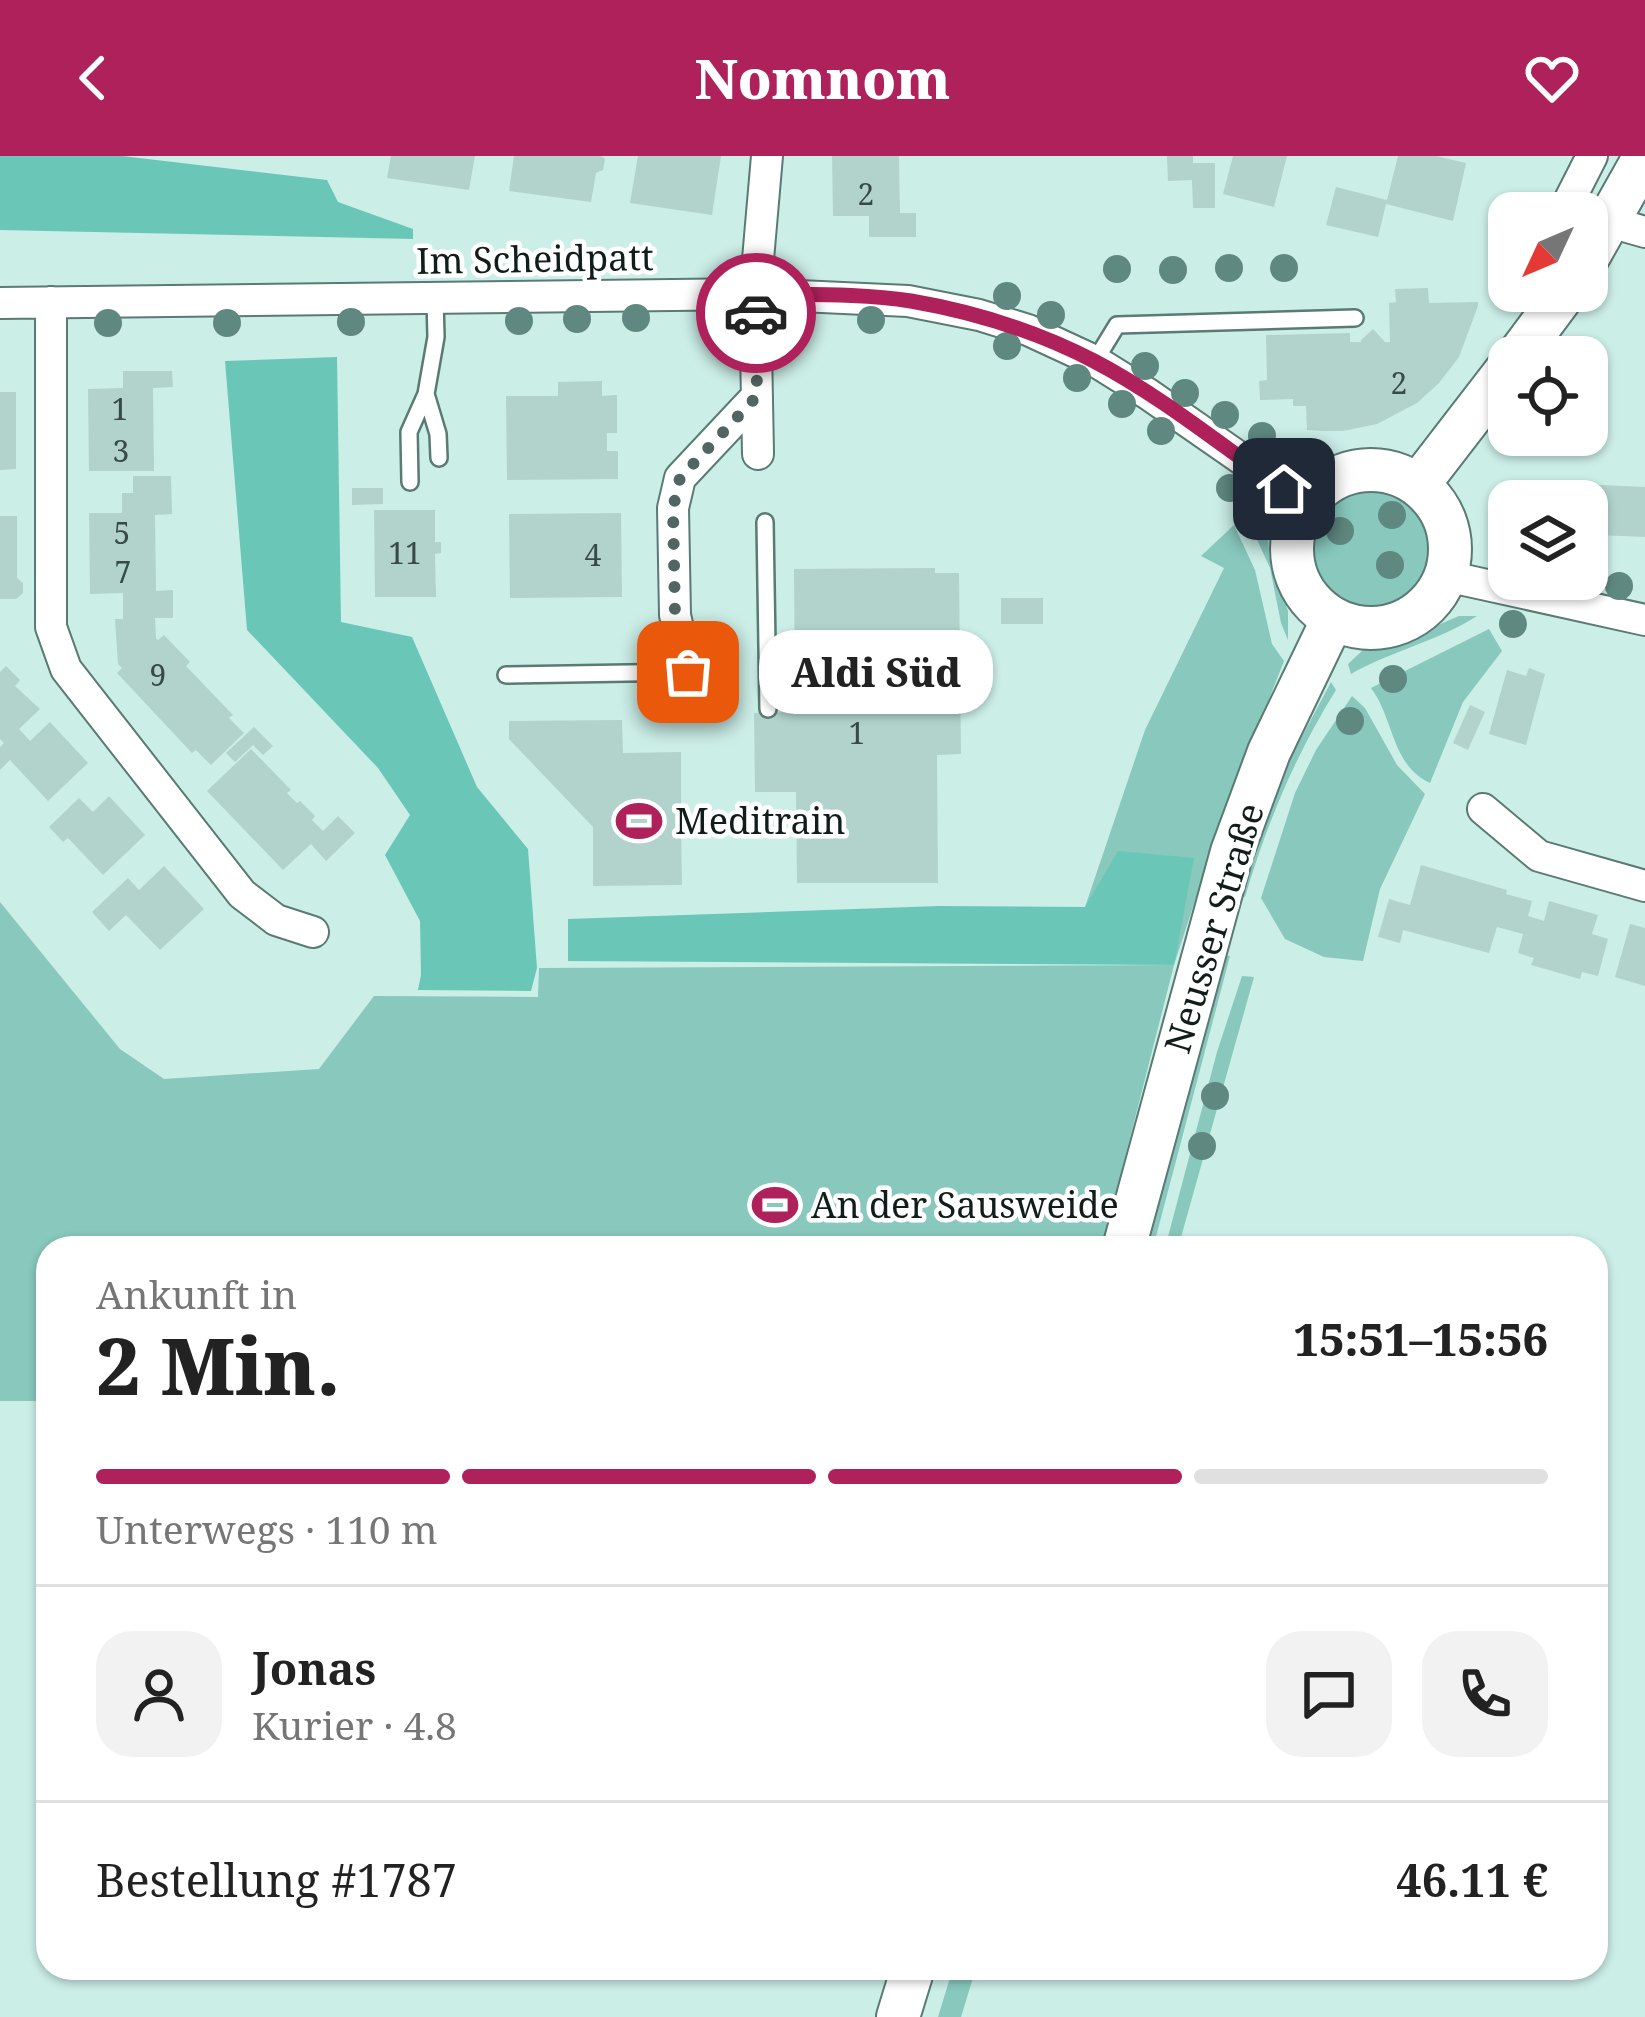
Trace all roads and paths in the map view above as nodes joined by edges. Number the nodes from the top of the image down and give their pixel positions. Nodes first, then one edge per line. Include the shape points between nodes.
1 (767, 156) edge
2 (1592, 156) edge
3 (1645, 156) edge
4 (1574, 192) edge
5 (1627, 227) edge
6 (755, 294) junction
7 (435, 299) junction
8 (0, 302) edge
9 (51, 302) junction
10 (1355, 318) dead end
11 (1095, 361) junction
12 (426, 394) junction
13 (1488, 395) edge
14 (757, 396) junction
15 (758, 454) dead end
16 (439, 458) dead end
17 (410, 482) dead end
18 (1418, 485) junction
19 (1305, 503) junction
20 (765, 522) dead end
21 (1446, 576) junction
22 (1333, 620) junction
23 (1645, 620) edge
24 (688, 672) joint
25 (506, 675) dead end
26 (768, 709) dead end
27 (1483, 809) dead end
28 (1645, 886) edge
29 (313, 932) dead end
30 (1127, 1236) edge
31 (909, 1980) edge
32 (898, 2017) edge

1 - 6 street
2 - 4 street
3 - 5 main road
6 - 7 street, Im Scheidpatt
6 - 11 street, Im Scheidpatt via 944,308 1028,330
6 - 14 street
7 - 9 street, Im Scheidpatt
7 - 12 lane
8 - 9 street, Im Scheidpatt
9 - 29 street via 51,627 66,669 242,894 276,920
10 - 11 lane via 1117,325
11 - 19 street, Im Scheidpatt
12 - 16 lane
12 - 17 lane via 409,432
13 - 18 main road
14 - 15 street
14 - 24 street via 680,478 675,615
18 - 19 main road via 1358,470 1328,481
18 - 21 main road via 1448,533
19 - 22 main road via 1292,534 1293,567 1307,598
20 - 26 lane
21 - 22 main road via 1418,612 1391,626
21 - 23 street
22 - 30 main road, Neusser Straße via 1232,852
24 - 25 lane
27 - 28 street via 1539,856
31 - 32 main road

